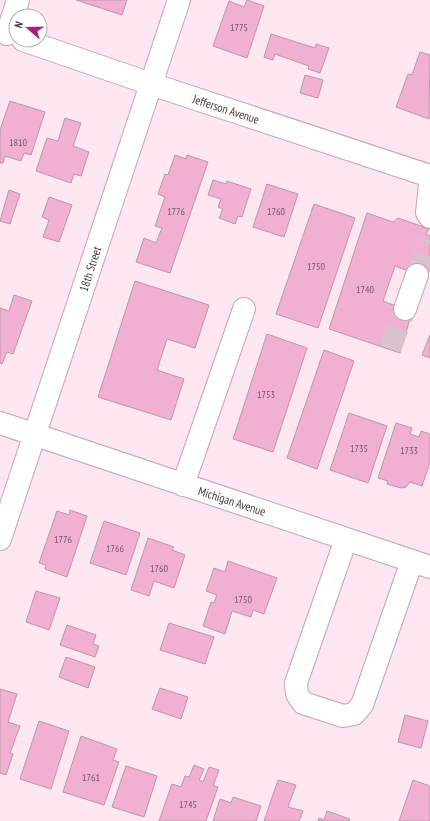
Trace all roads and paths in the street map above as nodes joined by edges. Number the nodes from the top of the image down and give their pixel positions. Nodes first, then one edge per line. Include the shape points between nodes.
1 (179, 0) edge
2 (47, 48) edge
3 (151, 84) junction
4 (430, 176) edge
5 (430, 184) edge
6 (430, 217) edge
7 (417, 275) tunnel mouth
8 (244, 309) dead end
9 (405, 309) tunnel mouth
10 (0, 423) edge
11 (35, 435) junction
12 (183, 485) junction
13 (0, 539) edge
14 (346, 539) junction
15 (421, 564) edge

1 - 3 street, 18th Street
2 - 3 street, Jefferson Avenue
3 - 4 street, Jefferson Avenue
3 - 11 street, 18th Street
5 - 6 street via 426,213
7 - 9 street
8 - 12 street
10 - 11 street, Michigan Avenue
11 - 12 street, Michigan Avenue
11 - 13 street, 18th Street
12 - 14 street, Michigan Avenue
14 - 15 street, Michigan Avenue
14 - 15 street via 296,683 297,694 303,703 343,716 354,714 362,705

